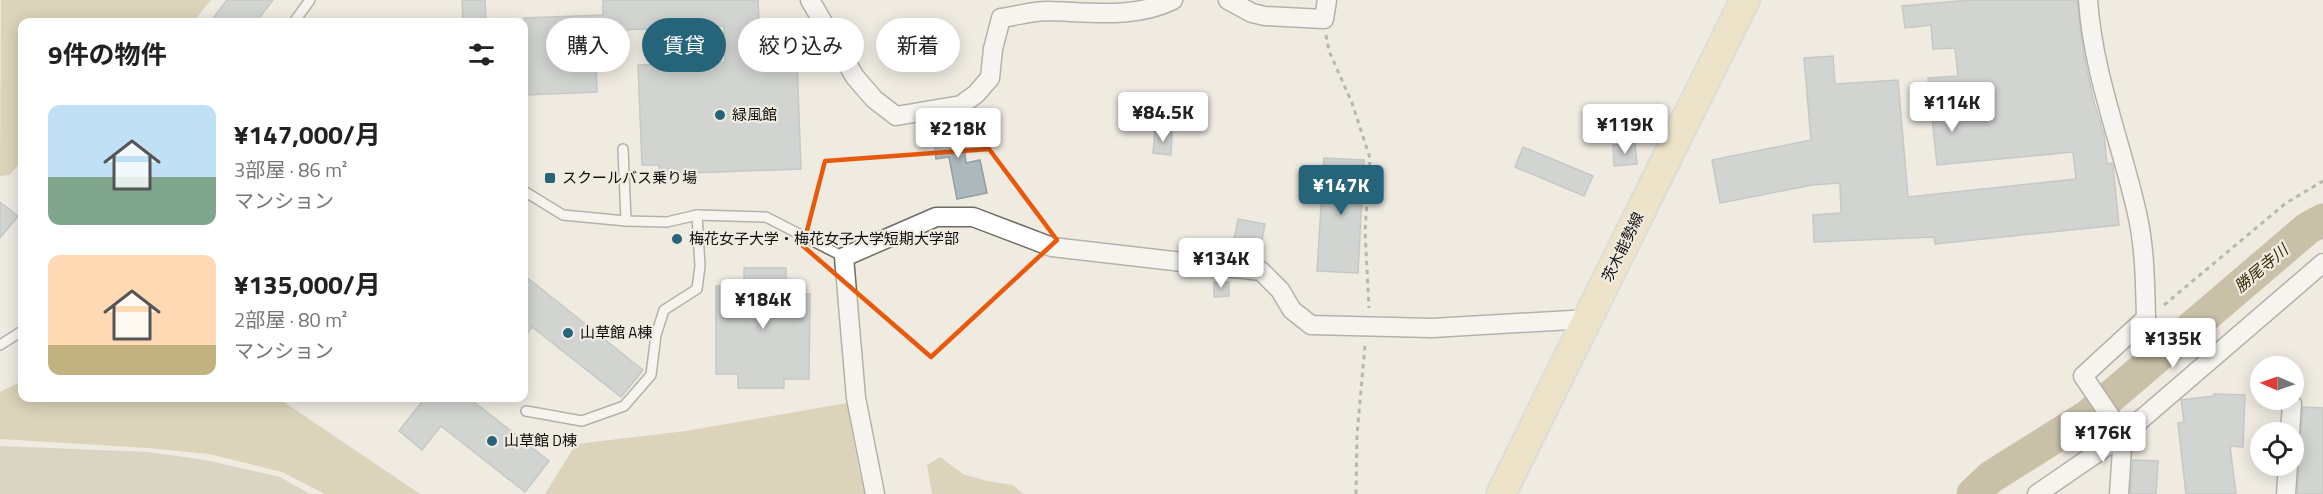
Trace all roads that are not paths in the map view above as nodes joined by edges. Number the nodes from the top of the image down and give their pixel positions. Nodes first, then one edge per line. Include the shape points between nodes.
1 (310, 0) edge
2 (810, 0) edge
3 (1173, 0) edge
4 (1228, 0) edge
5 (1327, 0) edge
6 (1745, 0) edge
7 (2088, 0) edge
8 (297, 18) edge
9 (623, 149) dead end
10 (528, 193) edge
11 (697, 215) junction
12 (626, 221) junction
13 (844, 257) junction
14 (2323, 263) edge
15 (1588, 319) junction
16 (18, 334) edge
17 (0, 345) edge
18 (526, 411) dead end
19 (2124, 435) junction
20 (2287, 476) edge
21 (875, 494) edge
22 (1501, 494) edge
23 (2037, 494) edge
24 (2119, 494) edge
25 (2286, 494) edge

1 - 8 lane
2 - 3 street via 855,77 896,116 961,105 976,94 990,78 1001,18 1045,11 1099,14 1159,7
4 - 5 street via 1265,16 1324,19
6 - 15 main road, 茨木能勢線
7 - 19 street via 2097,61 2137,214 2144,255 2146,318 2083,376
9 - 12 lane
10 - 12 lane via 563,215
11 - 12 lane via 667,222
11 - 13 lane via 765,217
11 - 18 lane via 697,289 664,310 651,375 624,406 582,421
13 - 15 street via 936,217 973,217 1052,247 1261,271 1280,290 1292,310 1311,325 1432,328
13 - 21 street via 856,398
14 - 19 street
15 - 22 main road, 茨木能勢線
16 - 17 lane
19 - 23 street
19 - 24 street
20 - 25 street

